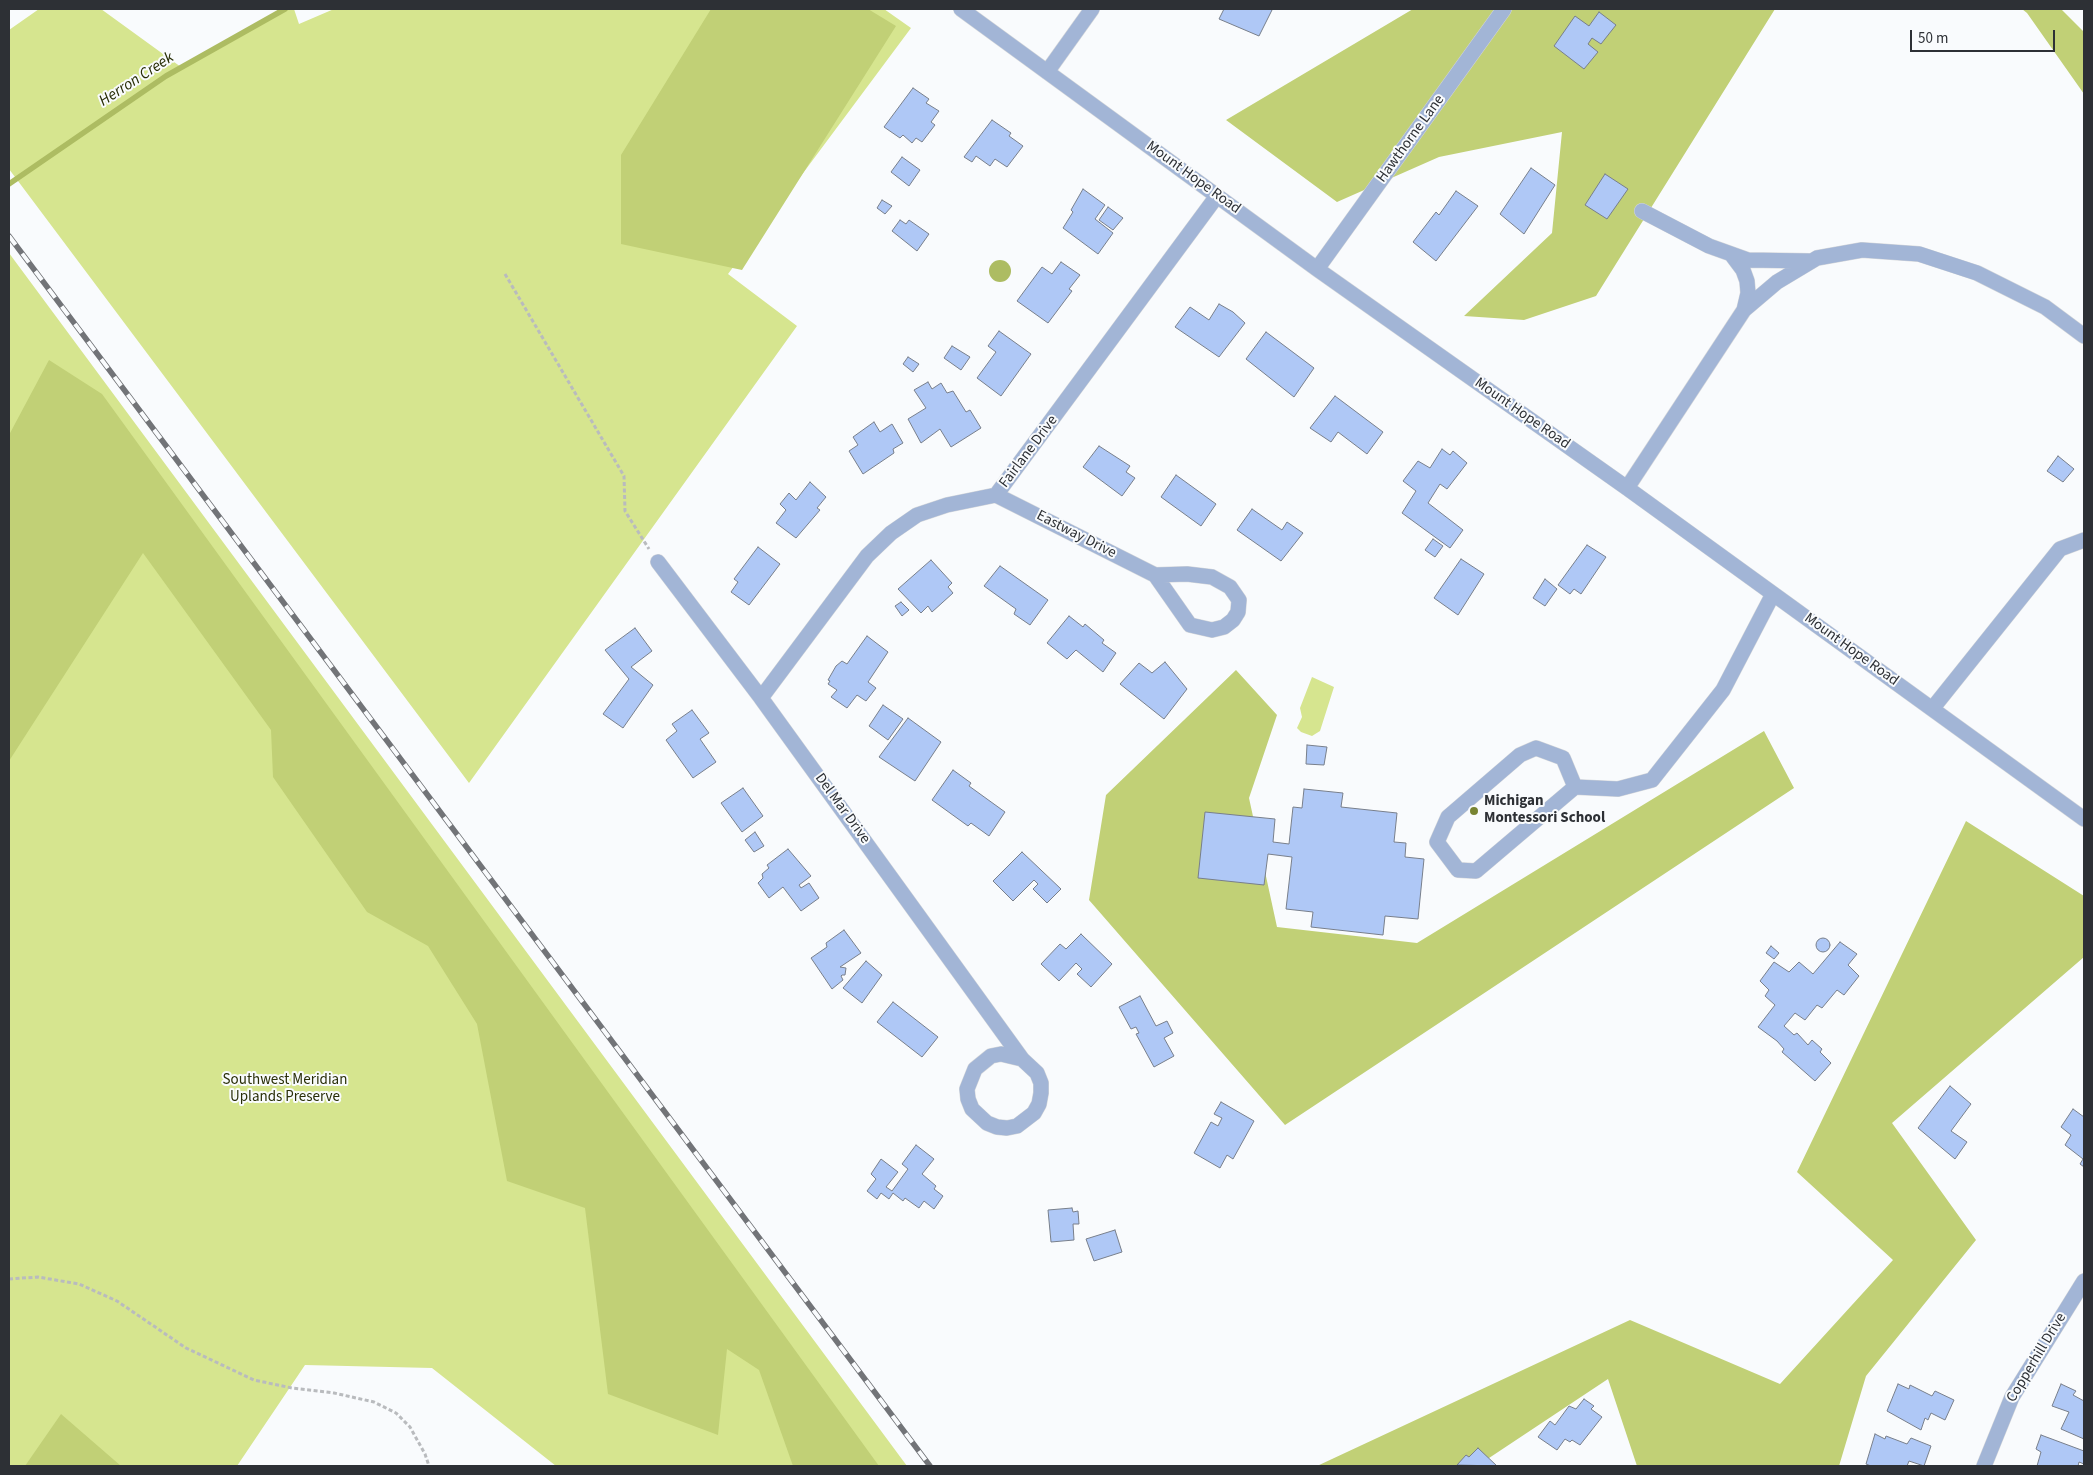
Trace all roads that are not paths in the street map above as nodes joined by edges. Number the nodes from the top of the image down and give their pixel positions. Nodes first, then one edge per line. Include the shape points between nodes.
1 (961, 9) edge
2 (1092, 9) edge
3 (1504, 9) edge
4 (1047, 72) junction
5 (1217, 196) junction
6 (1642, 211) dead end
7 (1732, 254) junction
8 (1812, 261) junction
9 (1317, 268) junction
10 (1744, 310) junction
11 (2084, 336) edge
12 (1627, 488) junction
13 (996, 495) junction
14 (2084, 540) edge
15 (658, 562) road end
16 (1155, 575) junction
17 (1773, 594) junction
18 (761, 698) junction
19 (1932, 709) junction
20 (1575, 787) junction
21 (2084, 818) edge
22 (1022, 1058) junction
23 (2084, 1281) edge
24 (1984, 1466) edge

1 - 4 street, Mount Hope Road
2 - 4 street
3 - 9 street, Hawthorne Lane
4 - 5 street, Mount Hope Road
5 - 9 street, Mount Hope Road
5 - 13 street, Fairlane Drive
6 - 7 street via 1709,246
7 - 8 street via 1762,262
7 - 10 street via 1747,280
8 - 10 street via 1777,282
8 - 11 street via 1862,250 1919,254 1977,273 2045,307
9 - 12 street, Mount Hope Road
10 - 12 street
12 - 17 street, Mount Hope Road
13 - 16 street, Eastway Drive
13 - 18 street, Fairlane Drive via 948,505 918,516 891,533 867,556
14 - 19 street via 2060,549
15 - 18 street, Del Mar Drive
16 - 16 street, Eastway Drive via 1190,625 1212,630 1224,627 1238,612 1239,600 1230,587 1212,577
17 - 19 street, Mount Hope Road
17 - 20 street via 1723,690 1652,780 1618,789
18 - 22 street, Del Mar Drive
19 - 21 street, Mount Hope Road
20 - 20 street via 1563,758 1536,748 1520,755 1448,817 1437,842 1458,870 1476,871
22 - 22 street, Del Mar Drive via 1002,1054 991,1056 974,1069 968,1083 968,1099 978,1117 987,1123 997,1127 1017,1126 1037,1108 1040,1083 1037,1073
23 - 24 street, Copperhill Drive via 2012,1397

